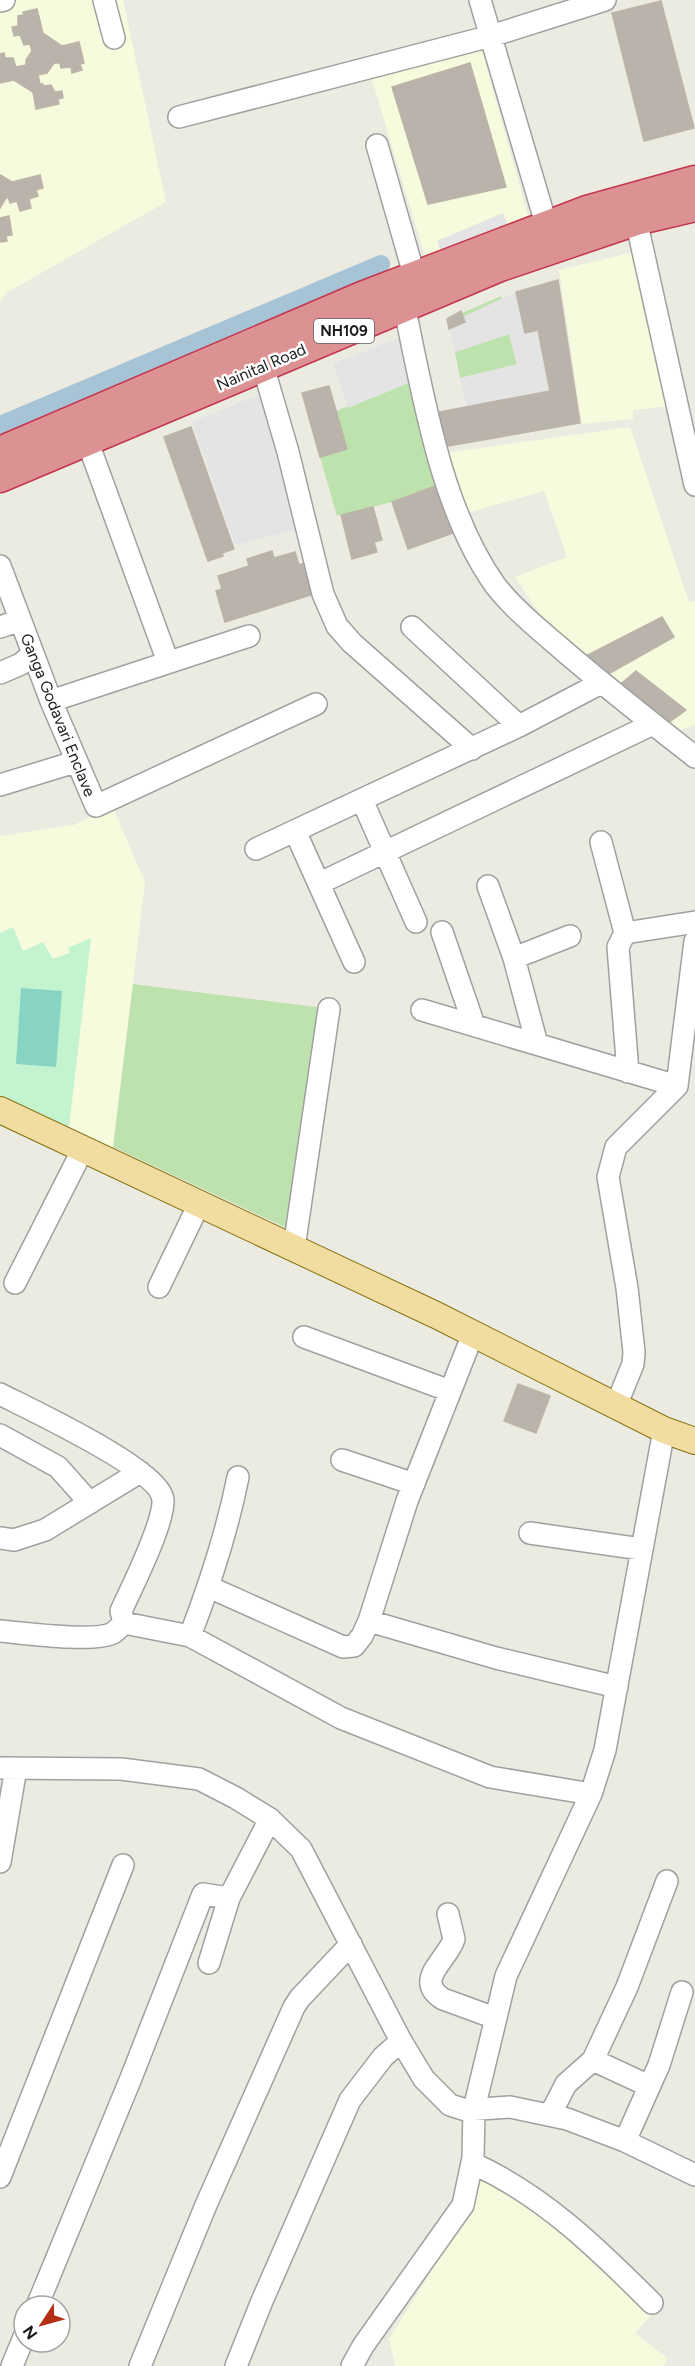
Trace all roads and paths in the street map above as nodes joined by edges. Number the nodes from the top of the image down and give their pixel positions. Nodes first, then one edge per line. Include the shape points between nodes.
1 (104, 0) edge
2 (480, 0) edge
3 (605, 0) edge
4 (491, 36) junction
5 (114, 38) dead end
6 (179, 117) dead end
7 (377, 145) dead end
8 (695, 181) edge
9 (695, 206) edge
10 (636, 220) junction
11 (547, 227) junction
12 (421, 287) junction
13 (263, 366) junction
14 (87, 440) junction
15 (0, 452) edge
16 (0, 477) edge
17 (695, 485) edge
18 (0, 566) edge
19 (10, 623) edge
20 (412, 627) dead end
21 (249, 636) dead end
22 (32, 654) junction
23 (168, 662) junction
24 (0, 673) edge
25 (601, 683) junction
26 (51, 701) junction
27 (316, 704) dead end
28 (653, 724) junction
29 (519, 726) junction
30 (472, 749) junction
31 (695, 757) edge
32 (75, 762) junction
33 (0, 785) edge
34 (362, 800) junction
35 (295, 831) junction
36 (601, 842) dead end
37 (256, 849) dead end
38 (385, 852) junction
39 (320, 883) junction
40 (488, 886) dead end
41 (416, 922) dead end
42 (695, 922) edge
43 (442, 932) dead end
44 (625, 933) junction
45 (570, 936) dead end
46 (695, 941) edge
47 (514, 958) junction
48 (354, 962) dead end
49 (330, 1009) dead end
50 (422, 1010) dead end
51 (474, 1025) junction
52 (537, 1044) junction
53 (628, 1072) junction
54 (677, 1086) junction
55 (0, 1110) edge
56 (82, 1149) junction
57 (199, 1204) junction
58 (294, 1248) junction
59 (15, 1283) dead end
60 (159, 1287) dead end
61 (473, 1334) junction
62 (304, 1337) dead end
63 (450, 1391) junction
64 (0, 1394) edge
65 (616, 1406) junction
66 (664, 1430) junction
67 (0, 1435) edge
68 (695, 1441) edge
69 (342, 1460) dead end
70 (140, 1472) junction
71 (237, 1477) dead end
72 (414, 1484) junction
73 (90, 1503) junction
74 (530, 1533) dead end
75 (0, 1538) edge
76 (641, 1549) junction
77 (208, 1587) junction
78 (369, 1621) junction
79 (124, 1623) junction
80 (0, 1631) edge
81 (190, 1636) junction
82 (617, 1687) junction
83 (8, 1768) edge
84 (591, 1794) junction
85 (270, 1820) junction
86 (0, 1862) edge
87 (123, 1865) dead end
88 (667, 1881) dead end
89 (229, 1898) junction
90 (448, 1914) dead end
91 (351, 1944) junction
92 (208, 1963) dead end
93 (682, 1992) dead end
94 (495, 2018) junction
95 (401, 2041) junction
96 (593, 2060) junction
97 (649, 2086) junction
98 (474, 2109) junction
99 (550, 2115) junction
100 (625, 2141) junction
101 (472, 2163) junction
102 (695, 2175) edge
103 (0, 2177) edge
104 (42, 2294) edge
105 (652, 2303) dead end
106 (140, 2366) edge
107 (236, 2366) edge
108 (352, 2366) edge

1 - 5 street
2 - 4 street
3 - 4 street
4 - 6 street
4 - 11 street
7 - 12 street
8 - 11 highway, Nainital Road / NH109 via 587,211
9 - 10 highway, Nainital Road / NH109
10 - 12 highway, Nainital Road / NH109 via 500,266
10 - 17 street
11 - 12 highway, Nainital Road / NH109
12 - 13 highway, Nainital Road / NH109
12 - 15 highway, Nainital Road / NH109
12 - 25 street via 433,440 463,528 495,586
13 - 14 highway, Nainital Road / NH109
13 - 30 street via 323,594 337,626 352,644
14 - 16 highway, Nainital Road / NH109
14 - 23 street
18 - 19 street, Ganga Godavari Enclave
19 - 22 street, Ganga Godavari Enclave
20 - 29 street
21 - 23 street
22 - 24 street
22 - 26 street, Ganga Godavari Enclave
23 - 26 street
25 - 28 street
25 - 29 street
26 - 32 street, Ganga Godavari Enclave
27 - 32 street, Ganga Godavari Enclave via 96,806
28 - 31 street
28 - 38 street
29 - 30 street
30 - 34 street
32 - 33 street
34 - 35 street
34 - 38 street
35 - 37 street
35 - 39 street
36 - 44 street
38 - 39 street
38 - 41 street
39 - 48 street
40 - 47 street
42 - 44 street
43 - 51 street
44 - 53 street via 618,947
45 - 47 street
46 - 54 street
47 - 52 street
49 - 58 street
50 - 51 street
51 - 52 street
52 - 53 street
53 - 54 street
54 - 65 street via 616,1147 608,1177 634,1352
55 - 56 main road
56 - 57 main road
56 - 59 street
57 - 58 main road
57 - 60 street
58 - 61 main road
61 - 63 street
61 - 65 main road
62 - 63 street
63 - 72 street
64 - 70 street
65 - 66 main road
66 - 68 main road
66 - 76 street
67 - 73 street via 58,1467
69 - 72 street
70 - 73 street
70 - 79 street via 163,1497 162,1515 121,1611
71 - 77 street
72 - 78 street
73 - 75 street via 45,1530 14,1540
74 - 76 street
76 - 82 street
77 - 78 street via 343,1647 354,1646
77 - 81 street
78 - 82 street via 496,1658
79 - 80 street via 113,1633 100,1636
79 - 81 street
81 - 84 street via 341,1718 490,1777
82 - 84 street via 605,1750
83 - 85 street via 121,1769 199,1779
83 - 86 street
84 - 94 street via 506,1976
85 - 89 street
85 - 91 street via 301,1849
87 - 103 street
88 - 96 street via 627,1987
89 - 92 street
89 - 104 street via 203,1894
90 - 94 street via 454,1939 433,1974 431,1987 443,2000
91 - 95 street
91 - 106 street via 294,2007
93 - 97 street
94 - 98 street
95 - 98 street via 424,2079 450,2105
95 - 107 street via 383,2057 350,2100
96 - 97 street
96 - 99 street via 566,2084
97 - 100 street
98 - 99 street via 510,2107
98 - 101 street
99 - 100 street
100 - 102 street
101 - 105 street via 528,2193 591,2242
101 - 108 street via 463,2205

